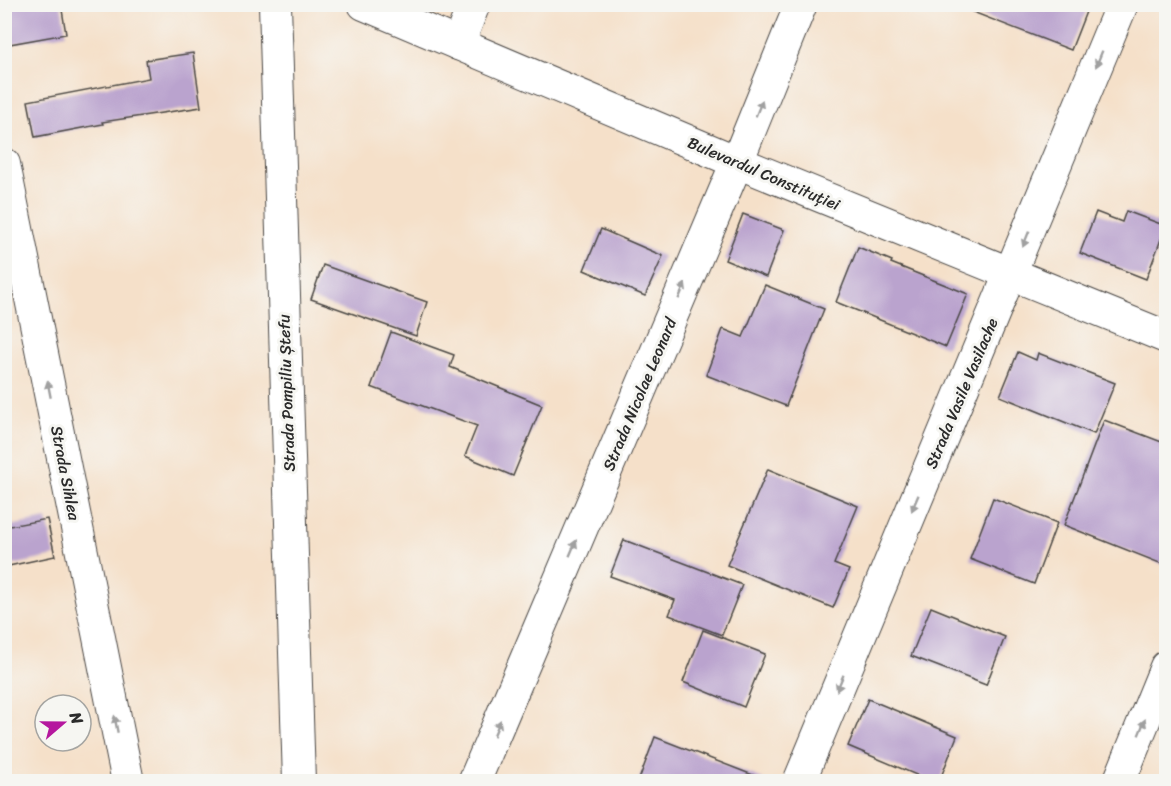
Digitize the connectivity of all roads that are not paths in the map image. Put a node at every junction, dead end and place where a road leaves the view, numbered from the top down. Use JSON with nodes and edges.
{"nodes":[{"id":1,"x":275,"y":4,"type":"edge"},
{"id":2,"x":364,"y":4,"type":"edge"},
{"id":3,"x":474,"y":4,"type":"edge"},
{"id":4,"x":801,"y":4,"type":"edge"},
{"id":5,"x":1122,"y":4,"type":"edge"},
{"id":6,"x":458,"y":44,"type":"junction"},
{"id":7,"x":737,"y":162,"type":"junction"},
{"id":8,"x":4,"y":164,"type":"edge"},
{"id":9,"x":1011,"y":275,"type":"junction"},
{"id":10,"x":1167,"y":337,"type":"edge"},
{"id":11,"x":1167,"y":667,"type":"edge"},
{"id":12,"x":128,"y":782,"type":"edge"},
{"id":13,"x":299,"y":782,"type":"edge"},
{"id":14,"x":474,"y":782,"type":"edge"},
{"id":15,"x":799,"y":782,"type":"edge"},
{"id":16,"x":1119,"y":782,"type":"edge"}],
"edges":[{"from":1,"to":13,"type":"street","name":"Strada Pompiliu Ștefu"},
{"from":2,"to":6,"type":"street","name":"Bulevardul Constituției"},
{"from":3,"to":6,"type":"street"},
{"from":7,"to":4,"type":"street","name":"Strada Nicolae Leonard","one_way":true},
{"from":5,"to":9,"type":"street","name":"Strada Vasile Vasilache","one_way":true},
{"from":6,"to":7,"type":"street","name":"Bulevardul Constituției"},
{"from":7,"to":9,"type":"street","name":"Bulevardul Constituției"},
{"from":14,"to":7,"type":"street","name":"Strada Nicolae Leonard","one_way":true},
{"from":12,"to":8,"type":"street","name":"Strada Sihlea","one_way":true},
{"from":9,"to":10,"type":"street","name":"Bulevardul Constituției"},
{"from":9,"to":15,"type":"street","name":"Strada Vasile Vasilache","one_way":true},
{"from":16,"to":11,"type":"street","one_way":true}]}
